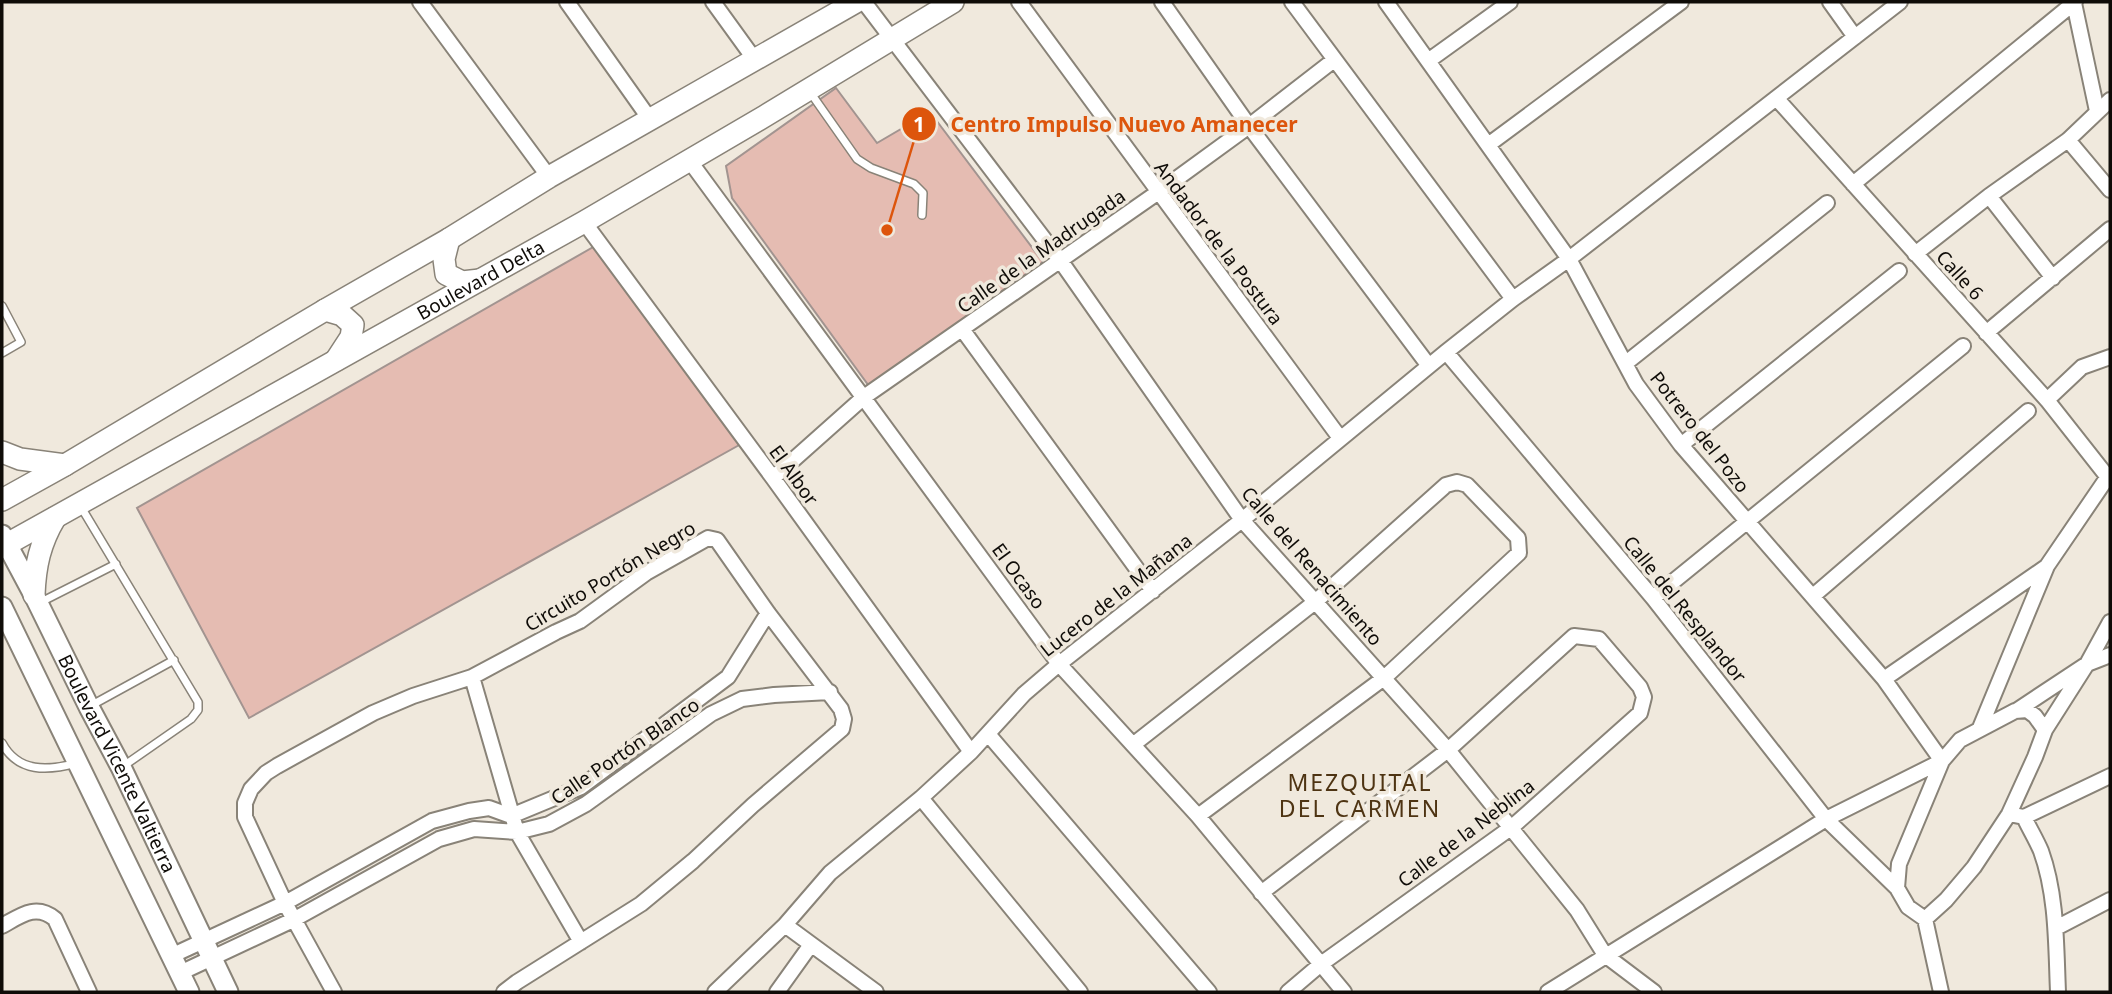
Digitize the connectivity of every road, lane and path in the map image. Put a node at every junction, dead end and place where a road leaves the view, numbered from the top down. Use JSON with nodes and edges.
{"nodes":[{"id":1,"x":420,"y":2,"type":"edge"},
{"id":2,"x":567,"y":2,"type":"edge"},
{"id":3,"x":713,"y":2,"type":"edge"},
{"id":4,"x":856,"y":2,"type":"edge"},
{"id":5,"x":864,"y":2,"type":"edge"},
{"id":6,"x":953,"y":2,"type":"edge"},
{"id":7,"x":1019,"y":2,"type":"edge"},
{"id":8,"x":1162,"y":2,"type":"edge"},
{"id":9,"x":1292,"y":2,"type":"edge"},
{"id":10,"x":1386,"y":2,"type":"edge"},
{"id":11,"x":1510,"y":2,"type":"edge"},
{"id":12,"x":1681,"y":2,"type":"edge"},
{"id":13,"x":1830,"y":2,"type":"edge"},
{"id":14,"x":1900,"y":2,"type":"edge"},
{"id":15,"x":2075,"y":2,"type":"edge"},
{"id":16,"x":1856,"y":37,"type":"junction"},
{"id":17,"x":893,"y":39,"type":"junction"},
{"id":18,"x":755,"y":60,"type":"junction"},
{"id":19,"x":1334,"y":60,"type":"junction"},
{"id":20,"x":1428,"y":61,"type":"junction"},
{"id":21,"x":808,"y":89,"type":"junction"},
{"id":22,"x":1777,"y":99,"type":"junction"},
{"id":23,"x":2110,"y":100,"type":"edge"},
{"id":24,"x":2097,"y":111,"type":"junction"},
{"id":25,"x":649,"y":118,"type":"junction"},
{"id":26,"x":1249,"y":126,"type":"junction"},
{"id":27,"x":2068,"y":140,"type":"junction"},
{"id":28,"x":1488,"y":145,"type":"junction"},
{"id":29,"x":689,"y":160,"type":"junction"},
{"id":30,"x":549,"y":177,"type":"junction"},
{"id":31,"x":1853,"y":184,"type":"junction"},
{"id":32,"x":2110,"y":190,"type":"edge"},
{"id":33,"x":1157,"y":193,"type":"junction"},
{"id":34,"x":1989,"y":196,"type":"junction"},
{"id":35,"x":1827,"y":203,"type":"dead end"},
{"id":36,"x":922,"y":215,"type":"dead end"},
{"id":37,"x":584,"y":222,"type":"junction"},
{"id":38,"x":2110,"y":229,"type":"edge"},
{"id":39,"x":449,"y":239,"type":"junction"},
{"id":40,"x":1915,"y":254,"type":"junction"},
{"id":41,"x":1060,"y":260,"type":"junction"},
{"id":42,"x":1569,"y":260,"type":"junction"},
{"id":43,"x":1899,"y":271,"type":"dead end"},
{"id":44,"x":2053,"y":278,"type":"junction"},
{"id":45,"x":481,"y":280,"type":"junction"},
{"id":46,"x":1513,"y":299,"type":"junction"},
{"id":47,"x":2,"y":306,"type":"edge"},
{"id":48,"x":325,"y":310,"type":"junction"},
{"id":49,"x":962,"y":329,"type":"junction"},
{"id":50,"x":1986,"y":333,"type":"junction"},
{"id":51,"x":1964,"y":346,"type":"dead end"},
{"id":52,"x":1446,"y":352,"type":"junction"},
{"id":53,"x":2,"y":353,"type":"edge"},
{"id":54,"x":2110,"y":357,"type":"edge"},
{"id":55,"x":335,"y":362,"type":"junction"},
{"id":56,"x":1626,"y":363,"type":"junction"},
{"id":57,"x":1429,"y":366,"type":"junction"},
{"id":58,"x":864,"y":397,"type":"junction"},
{"id":59,"x":2047,"y":400,"type":"junction"},
{"id":60,"x":2028,"y":411,"type":"dead end"},
{"id":61,"x":1340,"y":438,"type":"junction"},
{"id":62,"x":1681,"y":445,"type":"junction"},
{"id":63,"x":2,"y":452,"type":"edge"},
{"id":64,"x":65,"y":465,"type":"junction"},
{"id":65,"x":773,"y":478,"type":"junction"},
{"id":66,"x":2109,"y":479,"type":"edge"},
{"id":67,"x":2,"y":500,"type":"edge"},
{"id":68,"x":79,"y":504,"type":"junction"},
{"id":69,"x":55,"y":518,"type":"junction"},
{"id":70,"x":1242,"y":520,"type":"junction"},
{"id":71,"x":1746,"y":523,"type":"junction"},
{"id":72,"x":3,"y":542,"type":"edge"},
{"id":73,"x":116,"y":564,"type":"junction"},
{"id":74,"x":2048,"y":566,"type":"junction"},
{"id":75,"x":1153,"y":590,"type":"junction"},
{"id":76,"x":1813,"y":596,"type":"junction"},
{"id":77,"x":1653,"y":598,"type":"junction"},
{"id":78,"x":36,"y":599,"type":"junction"},
{"id":79,"x":1315,"y":602,"type":"junction"},
{"id":80,"x":2,"y":607,"type":"edge"},
{"id":81,"x":768,"y":613,"type":"junction"},
{"id":82,"x":2110,"y":622,"type":"edge"},
{"id":83,"x":2110,"y":655,"type":"edge"},
{"id":84,"x":174,"y":660,"type":"junction"},
{"id":85,"x":1059,"y":664,"type":"junction"},
{"id":86,"x":2087,"y":664,"type":"junction"},
{"id":87,"x":472,"y":677,"type":"junction"},
{"id":88,"x":728,"y":677,"type":"junction"},
{"id":89,"x":1384,"y":678,"type":"junction"},
{"id":90,"x":1884,"y":679,"type":"junction"},
{"id":91,"x":830,"y":692,"type":"junction"},
{"id":92,"x":742,"y":699,"type":"junction"},
{"id":93,"x":89,"y":707,"type":"junction"},
{"id":94,"x":2015,"y":711,"type":"junction"},
{"id":95,"x":1980,"y":728,"type":"junction"},
{"id":96,"x":2045,"y":730,"type":"junction"},
{"id":97,"x":988,"y":734,"type":"junction"},
{"id":98,"x":2,"y":743,"type":"edge"},
{"id":99,"x":1134,"y":744,"type":"junction"},
{"id":100,"x":1448,"y":750,"type":"junction"},
{"id":101,"x":971,"y":752,"type":"junction"},
{"id":102,"x":1942,"y":761,"type":"junction"},
{"id":103,"x":77,"y":764,"type":"junction"},
{"id":104,"x":121,"y":767,"type":"junction"},
{"id":105,"x":2110,"y":776,"type":"edge"},
{"id":106,"x":921,"y":798,"type":"junction"},
{"id":107,"x":511,"y":816,"type":"junction"},
{"id":108,"x":1198,"y":816,"type":"junction"},
{"id":109,"x":2016,"y":816,"type":"junction"},
{"id":110,"x":1826,"y":819,"type":"junction"},
{"id":111,"x":1512,"y":827,"type":"junction"},
{"id":112,"x":517,"y":832,"type":"junction"},
{"id":113,"x":1897,"y":888,"type":"junction"},
{"id":114,"x":1261,"y":893,"type":"junction"},
{"id":115,"x":2110,"y":900,"type":"edge"},
{"id":116,"x":285,"y":903,"type":"junction"},
{"id":117,"x":1925,"y":919,"type":"junction"},
{"id":118,"x":293,"y":920,"type":"junction"},
{"id":119,"x":785,"y":925,"type":"junction"},
{"id":120,"x":2,"y":926,"type":"edge"},
{"id":121,"x":2056,"y":928,"type":"junction"},
{"id":122,"x":581,"y":942,"type":"junction"},
{"id":123,"x":810,"y":946,"type":"junction"},
{"id":124,"x":208,"y":950,"type":"junction"},
{"id":125,"x":1605,"y":956,"type":"junction"},
{"id":126,"x":175,"y":964,"type":"junction"},
{"id":127,"x":1321,"y":964,"type":"junction"},
{"id":128,"x":89,"y":992,"type":"edge"},
{"id":129,"x":189,"y":992,"type":"edge"},
{"id":130,"x":228,"y":992,"type":"edge"},
{"id":131,"x":334,"y":992,"type":"edge"},
{"id":132,"x":504,"y":992,"type":"edge"},
{"id":133,"x":715,"y":992,"type":"edge"},
{"id":134,"x":777,"y":992,"type":"edge"},
{"id":135,"x":876,"y":992,"type":"edge"},
{"id":136,"x":1080,"y":992,"type":"edge"},
{"id":137,"x":1209,"y":992,"type":"edge"},
{"id":138,"x":1288,"y":992,"type":"edge"},
{"id":139,"x":1344,"y":992,"type":"edge"},
{"id":140,"x":1548,"y":992,"type":"edge"},
{"id":141,"x":1654,"y":992,"type":"edge"},
{"id":142,"x":1941,"y":992,"type":"edge"},
{"id":143,"x":2059,"y":992,"type":"edge"}],
"edges":[{"from":1,"to":30,"type":"street"},
{"from":2,"to":25,"type":"street"},
{"from":3,"to":18,"type":"street"},
{"from":4,"to":18,"type":"main road"},
{"from":5,"to":17,"type":"street","name":"Calle del Renacimiento"},
{"from":6,"to":17,"type":"main road","name":"Boulevard Delta"},
{"from":7,"to":33,"type":"street","name":"Andador de la Postura"},
{"from":8,"to":26,"type":"street"},
{"from":9,"to":19,"type":"street"},
{"from":10,"to":20,"type":"street","name":"Potrero del Pozo"},
{"from":11,"to":20,"type":"street"},
{"from":12,"to":28,"type":"street"},
{"from":13,"to":16,"type":"street"},
{"from":14,"to":16,"type":"street","name":"Lucero de la Mañana"},
{"from":15,"to":24,"type":"street"},
{"from":15,"to":31,"type":"street"},
{"from":16,"to":22,"type":"street","name":"Lucero de la Mañana"},
{"from":17,"to":21,"type":"main road","name":"Boulevard Delta"},
{"from":17,"to":41,"type":"street","name":"Calle del Renacimiento"},
{"from":18,"to":25,"type":"main road"},
{"from":19,"to":26,"type":"street","name":"Calle de la Madrugada"},
{"from":19,"to":46,"type":"street"},
{"from":20,"to":28,"type":"street","name":"Potrero del Pozo"},
{"from":21,"to":29,"type":"main road","name":"Boulevard Delta"},
{"from":21,"to":36,"type":"lane"},
{"from":22,"to":31,"type":"street","name":"Calle 6"},
{"from":22,"to":42,"type":"street","name":"Lucero de la Mañana"},
{"from":23,"to":24,"type":"street"},
{"from":24,"to":27,"type":"street"},
{"from":25,"to":30,"type":"main road"},
{"from":26,"to":33,"type":"street","name":"Calle de la Madrugada"},
{"from":26,"to":57,"type":"street"},
{"from":27,"to":32,"type":"street"},
{"from":27,"to":34,"type":"street"},
{"from":28,"to":42,"type":"street","name":"Potrero del Pozo"},
{"from":29,"to":37,"type":"main road","name":"Boulevard Delta"},
{"from":29,"to":58,"type":"street","name":"El Ocaso"},
{"from":30,"to":39,"type":"main road"},
{"from":31,"to":40,"type":"street","name":"Calle 6"},
{"from":33,"to":41,"type":"street","name":"Calle de la Madrugada"},
{"from":33,"to":61,"type":"street","name":"Andador de la Postura"},
{"from":34,"to":40,"type":"street"},
{"from":34,"to":44,"type":"street"},
{"from":35,"to":56,"type":"street"},
{"from":37,"to":45,"type":"main road","name":"Boulevard Delta"},
{"from":37,"to":65,"type":"street","name":"El Albor"},
{"from":38,"to":44,"type":"street"},
{"from":39,"to":45,"type":"main road"},
{"from":39,"to":48,"type":"main road"},
{"from":40,"to":50,"type":"street","name":"Calle 6"},
{"from":41,"to":49,"type":"street","name":"Calle de la Madrugada"},
{"from":41,"to":70,"type":"street","name":"Calle del Renacimiento"},
{"from":42,"to":46,"type":"street","name":"Lucero de la Mañana"},
{"from":42,"to":56,"type":"street","name":"Potrero del Pozo"},
{"from":43,"to":62,"type":"street"},
{"from":44,"to":50,"type":"street"},
{"from":45,"to":55,"type":"main road","name":"Boulevard Delta"},
{"from":46,"to":52,"type":"street","name":"Lucero de la Mañana"},
{"from":47,"to":53,"type":"lane"},
{"from":48,"to":55,"type":"main road"},
{"from":48,"to":64,"type":"main road"},
{"from":49,"to":58,"type":"street","name":"Calle de la Madrugada"},
{"from":49,"to":75,"type":"street"},
{"from":50,"to":59,"type":"street","name":"Calle 6"},
{"from":51,"to":71,"type":"street"},
{"from":52,"to":57,"type":"street","name":"Lucero de la Mañana"},
{"from":52,"to":77,"type":"street","name":"Calle del Resplandor"},
{"from":54,"to":59,"type":"street"},
{"from":55,"to":68,"type":"main road","name":"Boulevard Delta"},
{"from":56,"to":62,"type":"street","name":"Potrero del Pozo"},
{"from":57,"to":61,"type":"street","name":"Lucero de la Mañana"},
{"from":58,"to":65,"type":"street","name":"Calle de la Madrugada"},
{"from":58,"to":85,"type":"street","name":"El Ocaso"},
{"from":59,"to":66,"type":"street","name":"Calle 6"},
{"from":60,"to":76,"type":"street"},
{"from":61,"to":70,"type":"street","name":"Lucero de la Mañana"},
{"from":62,"to":71,"type":"street","name":"Potrero del Pozo"},
{"from":63,"to":64,"type":"main road"},
{"from":64,"to":67,"type":"main road"},
{"from":65,"to":101,"type":"street","name":"El Albor"},
{"from":66,"to":74,"type":"street"},
{"from":68,"to":69,"type":"main road","name":"Boulevard Delta"},
{"from":68,"to":73,"type":"lane"},
{"from":69,"to":72,"type":"main road","name":"Boulevard Delta"},
{"from":69,"to":78,"type":"main road"},
{"from":70,"to":75,"type":"street","name":"Lucero de la Mañana"},
{"from":70,"to":79,"type":"street","name":"Calle del Renacimiento"},
{"from":71,"to":76,"type":"street","name":"Potrero del Pozo"},
{"from":71,"to":77,"type":"street"},
{"from":72,"to":78,"type":"main road","name":"Boulevard Vicente Valtierra"},
{"from":73,"to":78,"type":"lane"},
{"from":73,"to":84,"type":"lane"},
{"from":74,"to":90,"type":"street"},
{"from":74,"to":95,"type":"street"},
{"from":75,"to":85,"type":"street","name":"Lucero de la Mañana"},
{"from":76,"to":90,"type":"street","name":"Potrero del Pozo"},
{"from":77,"to":110,"type":"street","name":"Calle del Resplandor"},
{"from":78,"to":93,"type":"main road","name":"Boulevard Vicente Valtierra"},
{"from":79,"to":89,"type":"street","name":"Calle del Renacimiento"},
{"from":79,"to":89,"type":"street"},
{"from":79,"to":99,"type":"street"},
{"from":80,"to":103,"type":"main road","name":"Boulevard Vicente Valtierra"},
{"from":81,"to":87,"type":"street","name":"Circuito Portón Negro"},
{"from":81,"to":88,"type":"street","name":"Calle Portón Blanco"},
{"from":81,"to":91,"type":"street","name":"Circuito Portón Negro"},
{"from":82,"to":86,"type":"street"},
{"from":83,"to":86,"type":"street"},
{"from":84,"to":93,"type":"lane"},
{"from":84,"to":104,"type":"lane"},
{"from":85,"to":97,"type":"street","name":"Lucero de la Mañana"},
{"from":85,"to":99,"type":"street","name":"El Ocaso"},
{"from":86,"to":94,"type":"street"},
{"from":86,"to":96,"type":"street"},
{"from":87,"to":107,"type":"street"},
{"from":87,"to":116,"type":"street","name":"Circuito Portón Negro"},
{"from":88,"to":92,"type":"street"},
{"from":88,"to":107,"type":"street","name":"Calle Portón Blanco"},
{"from":89,"to":100,"type":"street","name":"Calle del Renacimiento"},
{"from":89,"to":108,"type":"street"},
{"from":90,"to":102,"type":"street","name":"Potrero del Pozo"},
{"from":91,"to":92,"type":"street","name":"Calle Portón Blanco"},
{"from":91,"to":122,"type":"street","name":"Circuito Portón Negro"},
{"from":92,"to":112,"type":"street","name":"Calle Portón Blanco"},
{"from":93,"to":104,"type":"main road","name":"Boulevard Vicente Valtierra"},
{"from":94,"to":95,"type":"street"},
{"from":94,"to":96,"type":"street"},
{"from":95,"to":102,"type":"street"},
{"from":96,"to":109,"type":"street"},
{"from":97,"to":101,"type":"street","name":"Lucero de la Mañana"},
{"from":97,"to":137,"type":"street"},
{"from":98,"to":103,"type":"lane"},
{"from":99,"to":108,"type":"street","name":"El Ocaso"},
{"from":100,"to":111,"type":"street","name":"Calle del Renacimiento"},
{"from":100,"to":111,"type":"street","name":"Calle de la Neblina"},
{"from":100,"to":114,"type":"street"},
{"from":101,"to":106,"type":"street","name":"Lucero de la Mañana"},
{"from":102,"to":110,"type":"street"},
{"from":102,"to":113,"type":"street"},
{"from":103,"to":126,"type":"main road","name":"Boulevard Vicente Valtierra"},
{"from":104,"to":124,"type":"main road","name":"Boulevard Vicente Valtierra"},
{"from":105,"to":109,"type":"street"},
{"from":106,"to":119,"type":"street","name":"Lucero de la Mañana"},
{"from":106,"to":136,"type":"street"},
{"from":107,"to":112,"type":"street"},
{"from":107,"to":116,"type":"street","name":"Calle Portón Blanco"},
{"from":108,"to":114,"type":"street","name":"El Ocaso"},
{"from":109,"to":117,"type":"street"},
{"from":109,"to":121,"type":"street"},
{"from":110,"to":113,"type":"street","name":"Calle del Resplandor"},
{"from":110,"to":125,"type":"street"},
{"from":111,"to":125,"type":"street","name":"Calle del Renacimiento"},
{"from":111,"to":127,"type":"street","name":"Calle de la Neblina"},
{"from":112,"to":118,"type":"street","name":"Calle Portón Blanco"},
{"from":112,"to":122,"type":"street"},
{"from":113,"to":117,"type":"street","name":"Calle del Resplandor"},
{"from":114,"to":127,"type":"street","name":"El Ocaso"},
{"from":115,"to":121,"type":"street"},
{"from":116,"to":118,"type":"street","name":"Circuito Portón Negro"},
{"from":116,"to":124,"type":"street","name":"Calle Portón Blanco"},
{"from":117,"to":142,"type":"street"},
{"from":118,"to":124,"type":"street","name":"Calle Portón Blanco"},
{"from":118,"to":131,"type":"street","name":"Circuito Portón Negro"},
{"from":119,"to":123,"type":"street"},
{"from":119,"to":133,"type":"street","name":"Lucero de la Mañana"},
{"from":120,"to":128,"type":"street"},
{"from":121,"to":143,"type":"street"},
{"from":122,"to":132,"type":"street","name":"Circuito Portón Negro"},
{"from":123,"to":134,"type":"street"},
{"from":123,"to":135,"type":"street"},
{"from":124,"to":126,"type":"street","name":"Calle Portón Blanco"},
{"from":124,"to":130,"type":"main road","name":"Boulevard Vicente Valtierra"},
{"from":125,"to":140,"type":"street"},
{"from":125,"to":141,"type":"street","name":"Calle del Renacimiento"},
{"from":126,"to":129,"type":"main road","name":"Boulevard Vicente Valtierra"},
{"from":127,"to":138,"type":"street","name":"Calle de la Neblina"},
{"from":127,"to":139,"type":"street","name":"El Ocaso"}]}
